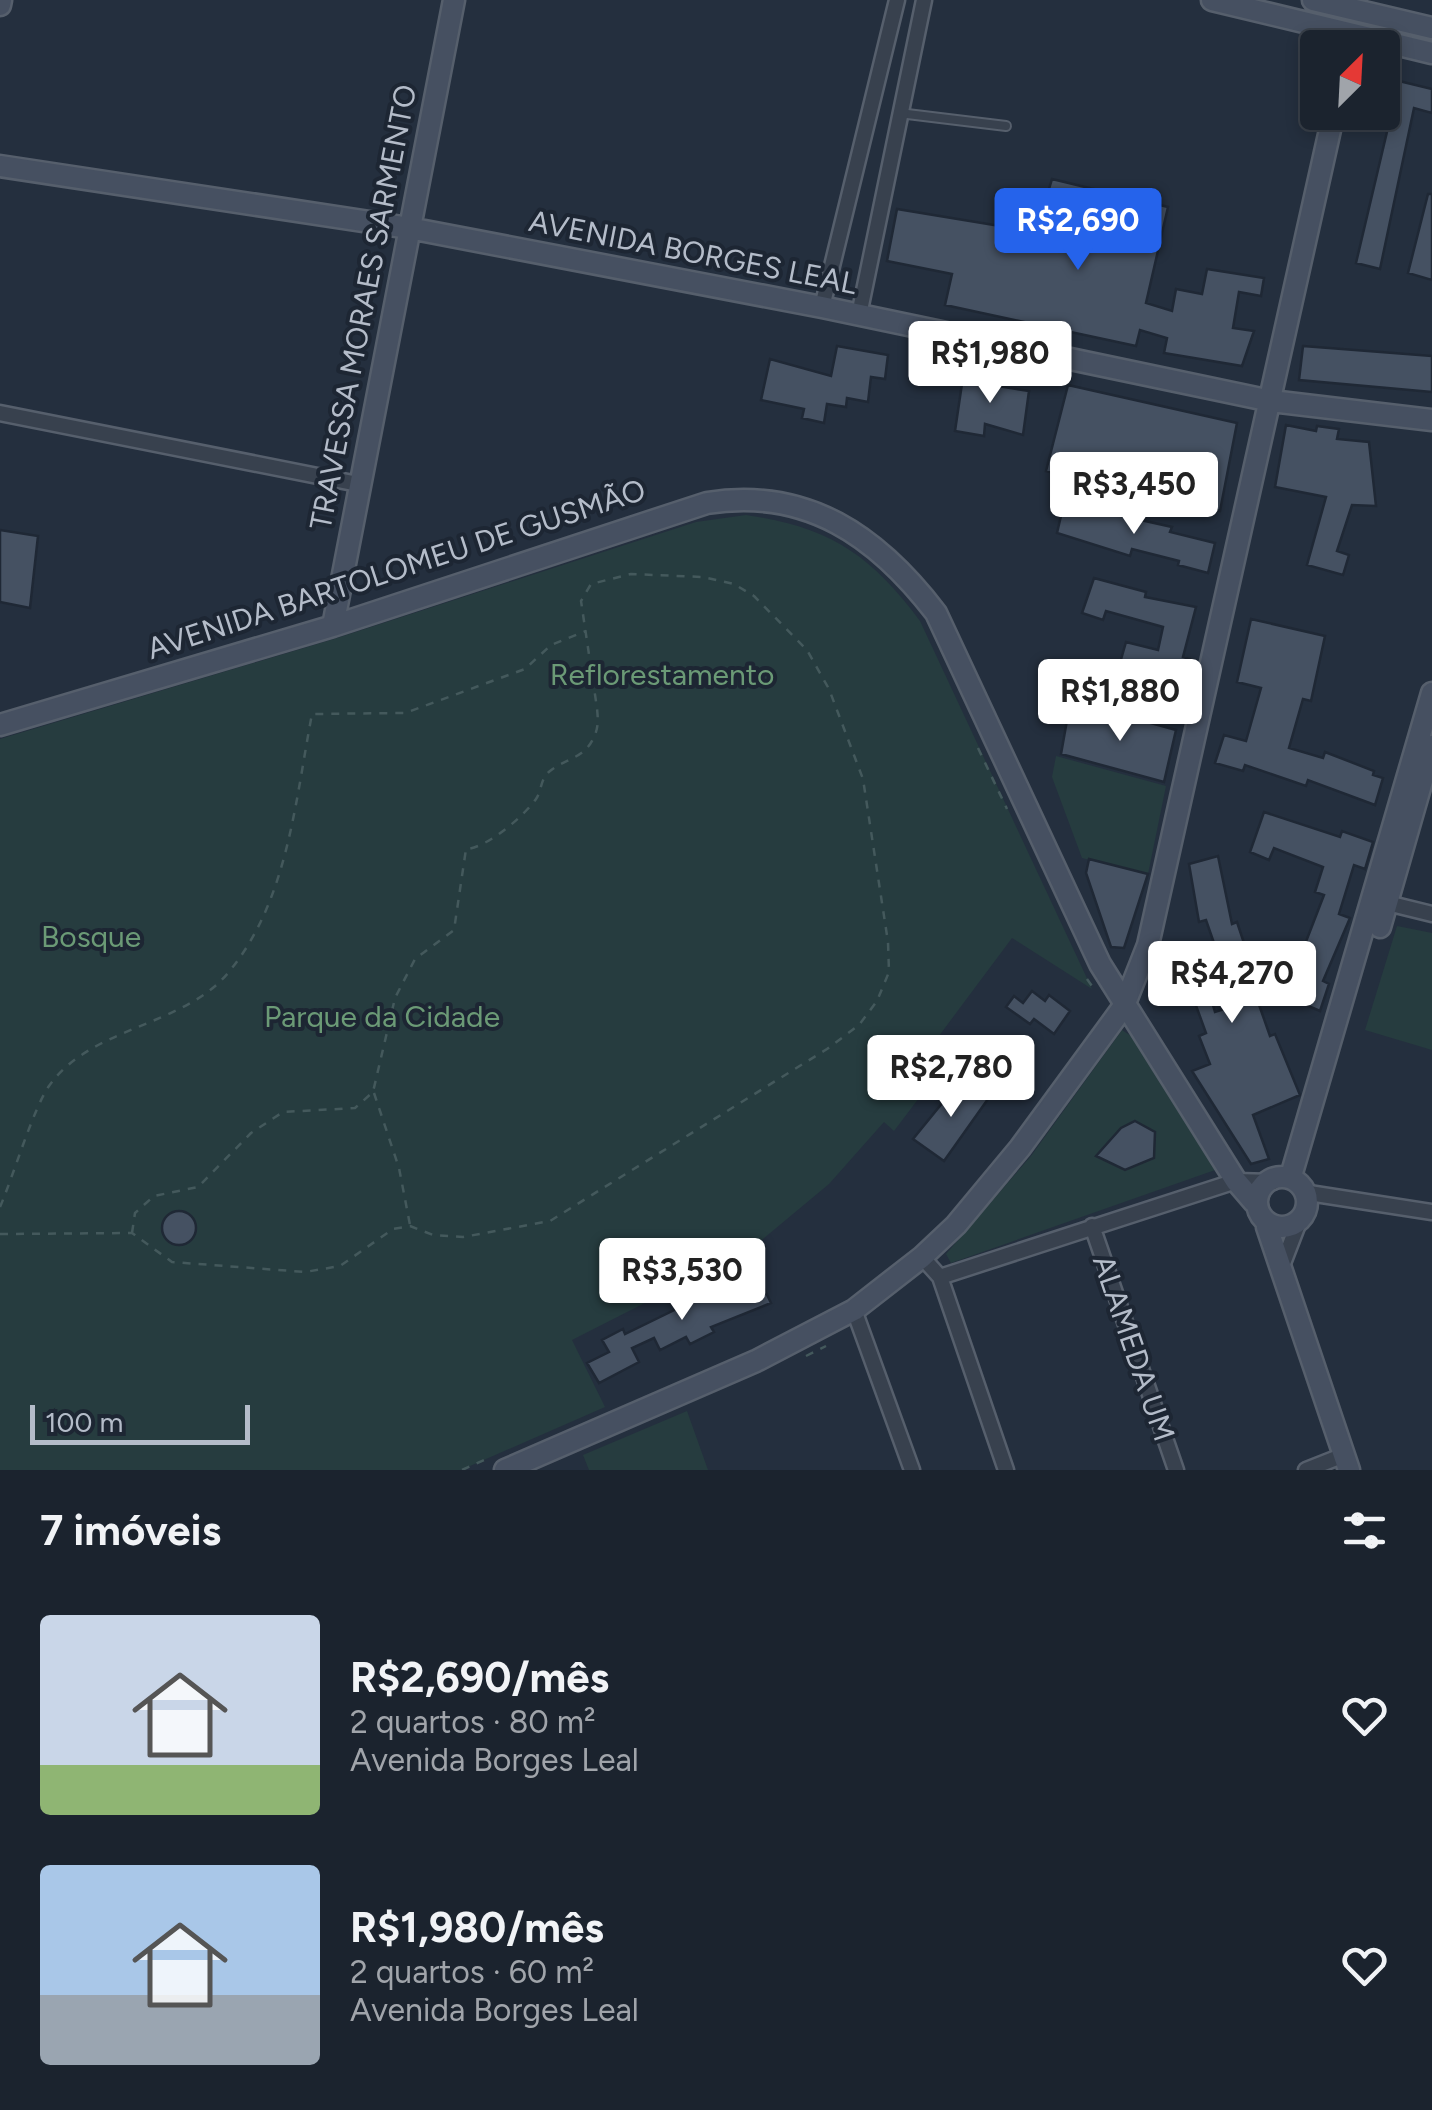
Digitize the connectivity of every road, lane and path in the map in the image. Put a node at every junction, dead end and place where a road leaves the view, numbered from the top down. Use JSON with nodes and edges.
{"nodes":[{"id":1,"x":454,"y":0,"type":"edge"},
{"id":2,"x":896,"y":0,"type":"edge"},
{"id":3,"x":924,"y":0,"type":"edge"},
{"id":4,"x":1212,"y":0,"type":"edge"},
{"id":5,"x":1314,"y":0,"type":"edge"},
{"id":6,"x":1357,"y":5,"type":"edge"},
{"id":7,"x":1432,"y":28,"type":"edge"},
{"id":8,"x":1311,"y":30,"type":"edge"},
{"id":9,"x":1352,"y":30,"type":"edge"},
{"id":10,"x":1400,"y":49,"type":"edge"},
{"id":11,"x":1432,"y":53,"type":"edge"},
{"id":12,"x":899,"y":113,"type":"junction"},
{"id":13,"x":1006,"y":126,"type":"dead end"},
{"id":14,"x":1330,"y":130,"type":"edge"},
{"id":15,"x":0,"y":166,"type":"edge"},
{"id":16,"x":409,"y":228,"type":"junction"},
{"id":17,"x":822,"y":307,"type":"junction"},
{"id":18,"x":859,"y":315,"type":"junction"},
{"id":19,"x":1271,"y":402,"type":"junction"},
{"id":20,"x":0,"y":414,"type":"edge"},
{"id":21,"x":1432,"y":420,"type":"edge"},
{"id":22,"x":358,"y":484,"type":"junction"},
{"id":23,"x":332,"y":626,"type":"junction"},
{"id":24,"x":586,"y":630,"type":"junction"},
{"id":25,"x":1432,"y":693,"type":"edge"},
{"id":26,"x":0,"y":725,"type":"edge"},
{"id":27,"x":978,"y":748,"type":"dead end"},
{"id":28,"x":1426,"y":748,"type":"edge"},
{"id":29,"x":1013,"y":822,"type":"dead end"},
{"id":30,"x":1380,"y":902,"type":"junction"},
{"id":31,"x":1432,"y":914,"type":"edge"},
{"id":32,"x":1084,"y":973,"type":"dead end"},
{"id":33,"x":1116,"y":1003,"type":"junction"},
{"id":34,"x":373,"y":1092,"type":"junction"},
{"id":35,"x":1236,"y":1181,"type":"junction"},
{"id":36,"x":1294,"y":1184,"type":"junction"},
{"id":37,"x":1254,"y":1202,"type":"junction"},
{"id":38,"x":0,"y":1207,"type":"edge"},
{"id":39,"x":1432,"y":1212,"type":"edge"},
{"id":40,"x":1302,"y":1214,"type":"junction"},
{"id":41,"x":410,"y":1226,"type":"junction"},
{"id":42,"x":1092,"y":1226,"type":"junction"},
{"id":43,"x":1268,"y":1227,"type":"junction"},
{"id":44,"x":132,"y":1233,"type":"junction"},
{"id":45,"x":0,"y":1234,"type":"edge"},
{"id":46,"x":922,"y":1257,"type":"junction"},
{"id":47,"x":1280,"y":1271,"type":"junction"},
{"id":48,"x":940,"y":1278,"type":"junction"},
{"id":49,"x":854,"y":1310,"type":"junction"},
{"id":50,"x":1346,"y":1462,"type":"edge"},
{"id":51,"x":500,"y":1463,"type":"edge"},
{"id":52,"x":462,"y":1470,"type":"edge"},
{"id":53,"x":912,"y":1470,"type":"edge"},
{"id":54,"x":1006,"y":1470,"type":"edge"},
{"id":55,"x":1176,"y":1470,"type":"edge"},
{"id":56,"x":1306,"y":1470,"type":"edge"}],
"edges":[{"from":1,"to":16,"type":"main road","name":"TRAVESSA MORAES SARMENTO"},
{"from":2,"to":17,"type":"street"},
{"from":3,"to":12,"type":"street"},
{"from":4,"to":8,"type":"main road"},
{"from":5,"to":6,"type":"main road"},
{"from":6,"to":7,"type":"main road"},
{"from":6,"to":9,"type":"main road"},
{"from":10,"to":11,"type":"main road"},
{"from":12,"to":13,"type":"lane"},
{"from":12,"to":18,"type":"street"},
{"from":14,"to":19,"type":"main road"},
{"from":15,"to":16,"type":"main road","name":"AVENIDA BORGES LEAL"},
{"from":16,"to":17,"type":"main road","name":"AVENIDA BORGES LEAL"},
{"from":16,"to":22,"type":"main road","name":"TRAVESSA MORAES SARMENTO"},
{"from":17,"to":18,"type":"main road","name":"AVENIDA BORGES LEAL"},
{"from":18,"to":19,"type":"main road","name":"AVENIDA BORGES LEAL"},
{"from":19,"to":21,"type":"main road","name":"AVENIDA BORGES LEAL"},
{"from":19,"to":33,"type":"main road"},
{"from":20,"to":22,"type":"street"},
{"from":22,"to":23,"type":"main road","name":"TRAVESSA MORAES SARMENTO"},
{"from":23,"to":26,"type":"main road","name":"AVENIDA BARTOLOMEU DE GUSMÃO"},
{"from":23,"to":33,"type":"main road","name":"AVENIDA BARTOLOMEU DE GUSMÃO"},
{"from":24,"to":34,"type":"path"},
{"from":24,"to":38,"type":"path"},
{"from":24,"to":41,"type":"path"},
{"from":25,"to":28,"type":"main road"},
{"from":27,"to":29,"type":"path"},
{"from":28,"to":30,"type":"main road"},
{"from":30,"to":31,"type":"street"},
{"from":30,"to":36,"type":"main road"},
{"from":32,"to":33,"type":"path"},
{"from":33,"to":35,"type":"main road","name":"AVENIDA BARTOLOMEU DE GUSMÃO"},
{"from":33,"to":46,"type":"main road"},
{"from":34,"to":41,"type":"path"},
{"from":34,"to":44,"type":"path"},
{"from":35,"to":36,"type":"street"},
{"from":35,"to":37,"type":"main road","name":"AVENIDA BARTOLOMEU DE GUSMÃO"},
{"from":35,"to":42,"type":"street"},
{"from":36,"to":37,"type":"main road"},
{"from":36,"to":39,"type":"street"},
{"from":36,"to":40,"type":"main road"},
{"from":37,"to":43,"type":"main road"},
{"from":40,"to":43,"type":"main road"},
{"from":40,"to":47,"type":"street"},
{"from":41,"to":44,"type":"path"},
{"from":42,"to":48,"type":"street"},
{"from":42,"to":55,"type":"street","name":"ALAMEDA UM"},
{"from":43,"to":47,"type":"main road"},
{"from":44,"to":45,"type":"path"},
{"from":46,"to":48,"type":"street"},
{"from":46,"to":49,"type":"main road"},
{"from":47,"to":50,"type":"main road"},
{"from":48,"to":54,"type":"street"},
{"from":49,"to":51,"type":"main road"},
{"from":49,"to":53,"type":"street"},
{"from":50,"to":56,"type":"street"},
{"from":51,"to":52,"type":"path"}]}
